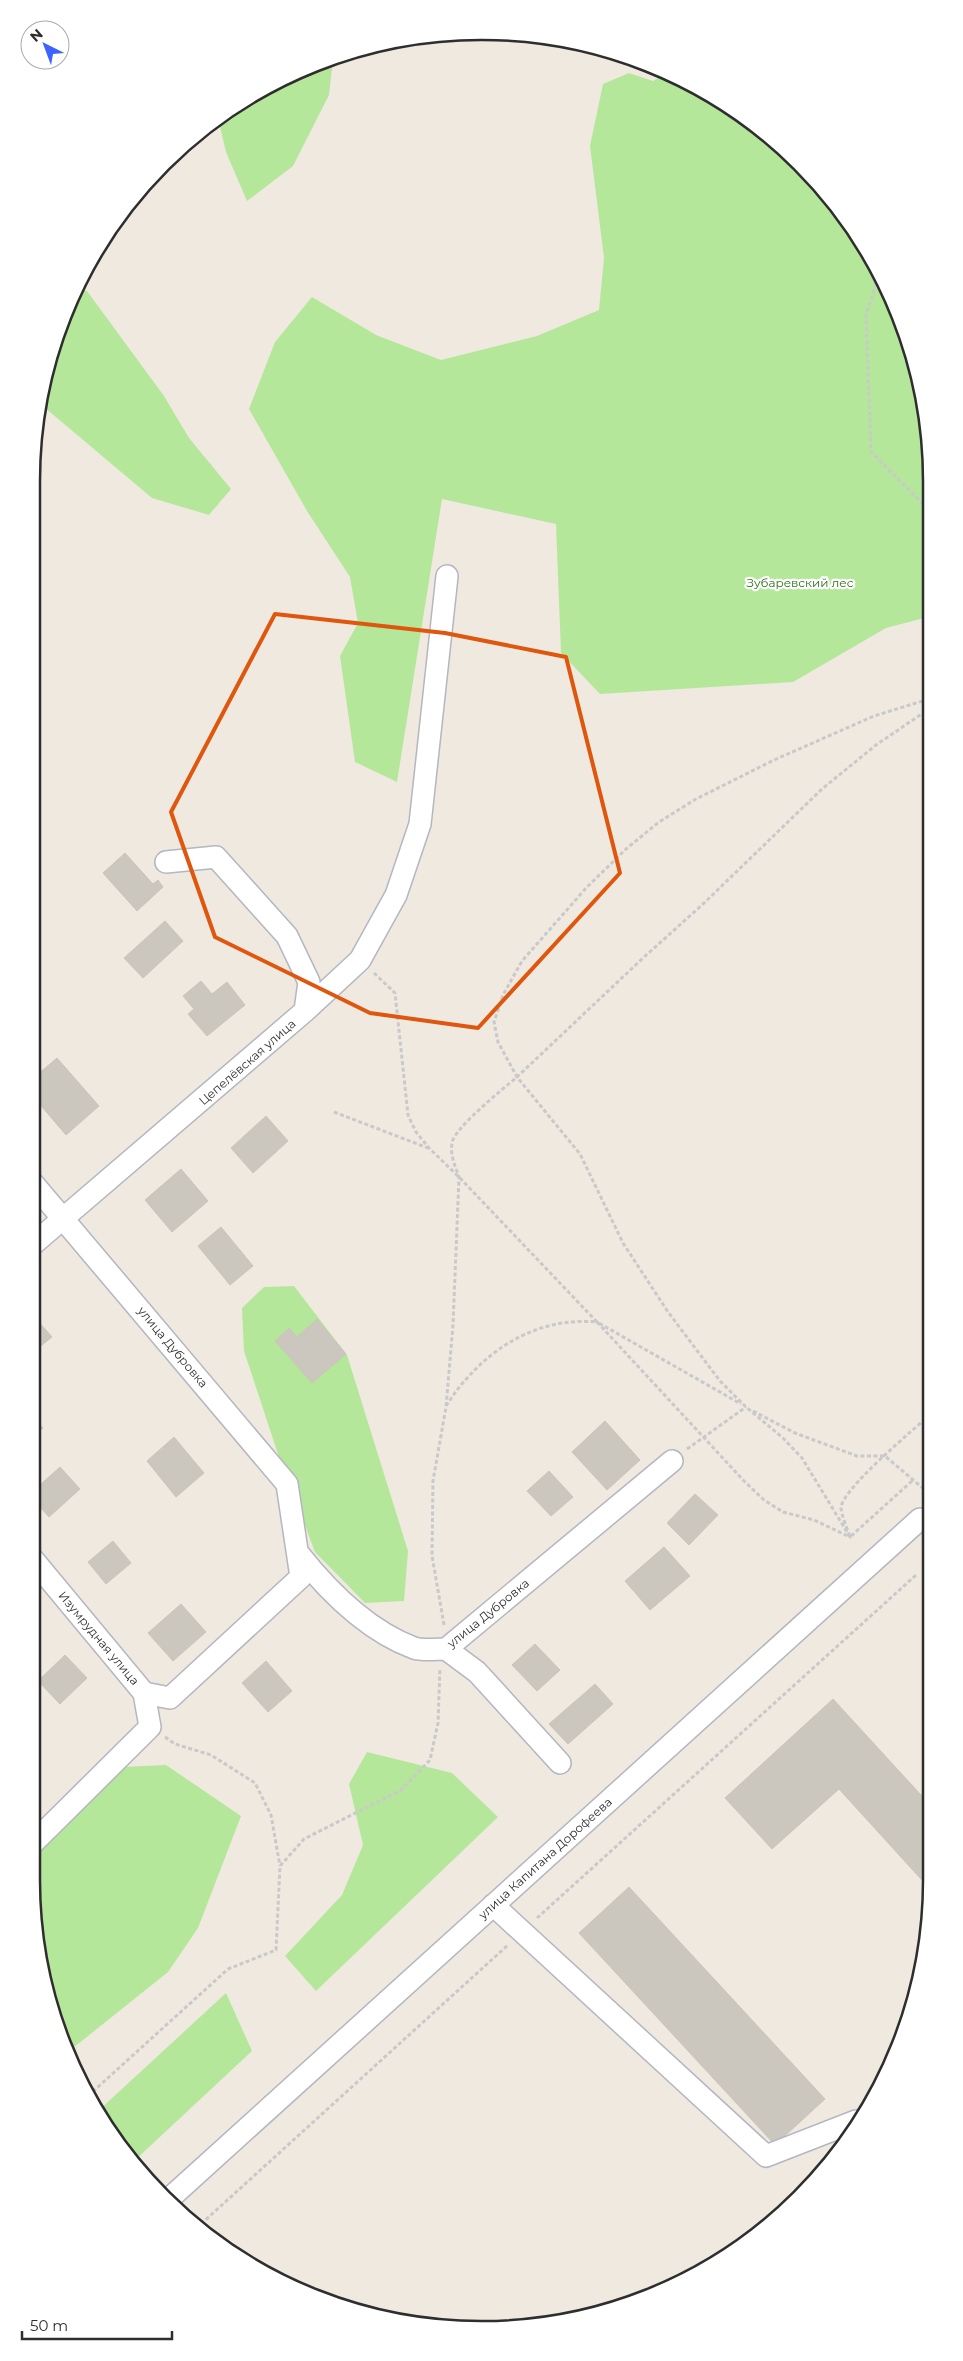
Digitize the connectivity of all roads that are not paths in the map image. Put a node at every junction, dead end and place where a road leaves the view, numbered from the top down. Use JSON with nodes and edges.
{"nodes":[{"id":1,"x":447,"y":576,"type":"dead end"},
{"id":2,"x":166,"y":862,"type":"dead end"},
{"id":3,"x":306,"y":1011,"type":"junction"},
{"id":4,"x":40,"y":1191,"type":"edge"},
{"id":5,"x":65,"y":1220,"type":"junction"},
{"id":6,"x":40,"y":1239,"type":"edge"},
{"id":7,"x":672,"y":1461,"type":"road end"},
{"id":8,"x":920,"y":1519,"type":"dead end"},
{"id":9,"x":298,"y":1553,"type":"junction"},
{"id":10,"x":40,"y":1568,"type":"edge"},
{"id":11,"x":446,"y":1649,"type":"junction"},
{"id":12,"x":144,"y":1693,"type":"junction"},
{"id":13,"x":560,"y":1762,"type":"dead end"},
{"id":14,"x":40,"y":1836,"type":"edge"},
{"id":15,"x":494,"y":1905,"type":"junction"},
{"id":16,"x":849,"y":2125,"type":"edge"},
{"id":17,"x":173,"y":2195,"type":"edge"}],
"edges":[{"from":1,"to":3,"type":"street"},
{"from":2,"to":3,"type":"street","name":"Цепелёвская улица"},
{"from":3,"to":5,"type":"street","name":"Цепелёвская улица"},
{"from":4,"to":5,"type":"street","name":"улица Дубровка"},
{"from":5,"to":6,"type":"street","name":"Цепелёвская улица"},
{"from":5,"to":9,"type":"street","name":"улица Дубровка"},
{"from":7,"to":11,"type":"street","name":"улица Дубровка"},
{"from":8,"to":15,"type":"street","name":"улица Капитана Дорофеева"},
{"from":9,"to":11,"type":"street","name":"улица Дубровка"},
{"from":9,"to":12,"type":"street","name":"улица Дубровка"},
{"from":10,"to":12,"type":"street","name":"Изумрудная улица"},
{"from":11,"to":13,"type":"street"},
{"from":12,"to":14,"type":"street","name":"Изумрудная улица"},
{"from":15,"to":16,"type":"street"},
{"from":15,"to":17,"type":"street","name":"улица Капитана Дорофеева"}]}
